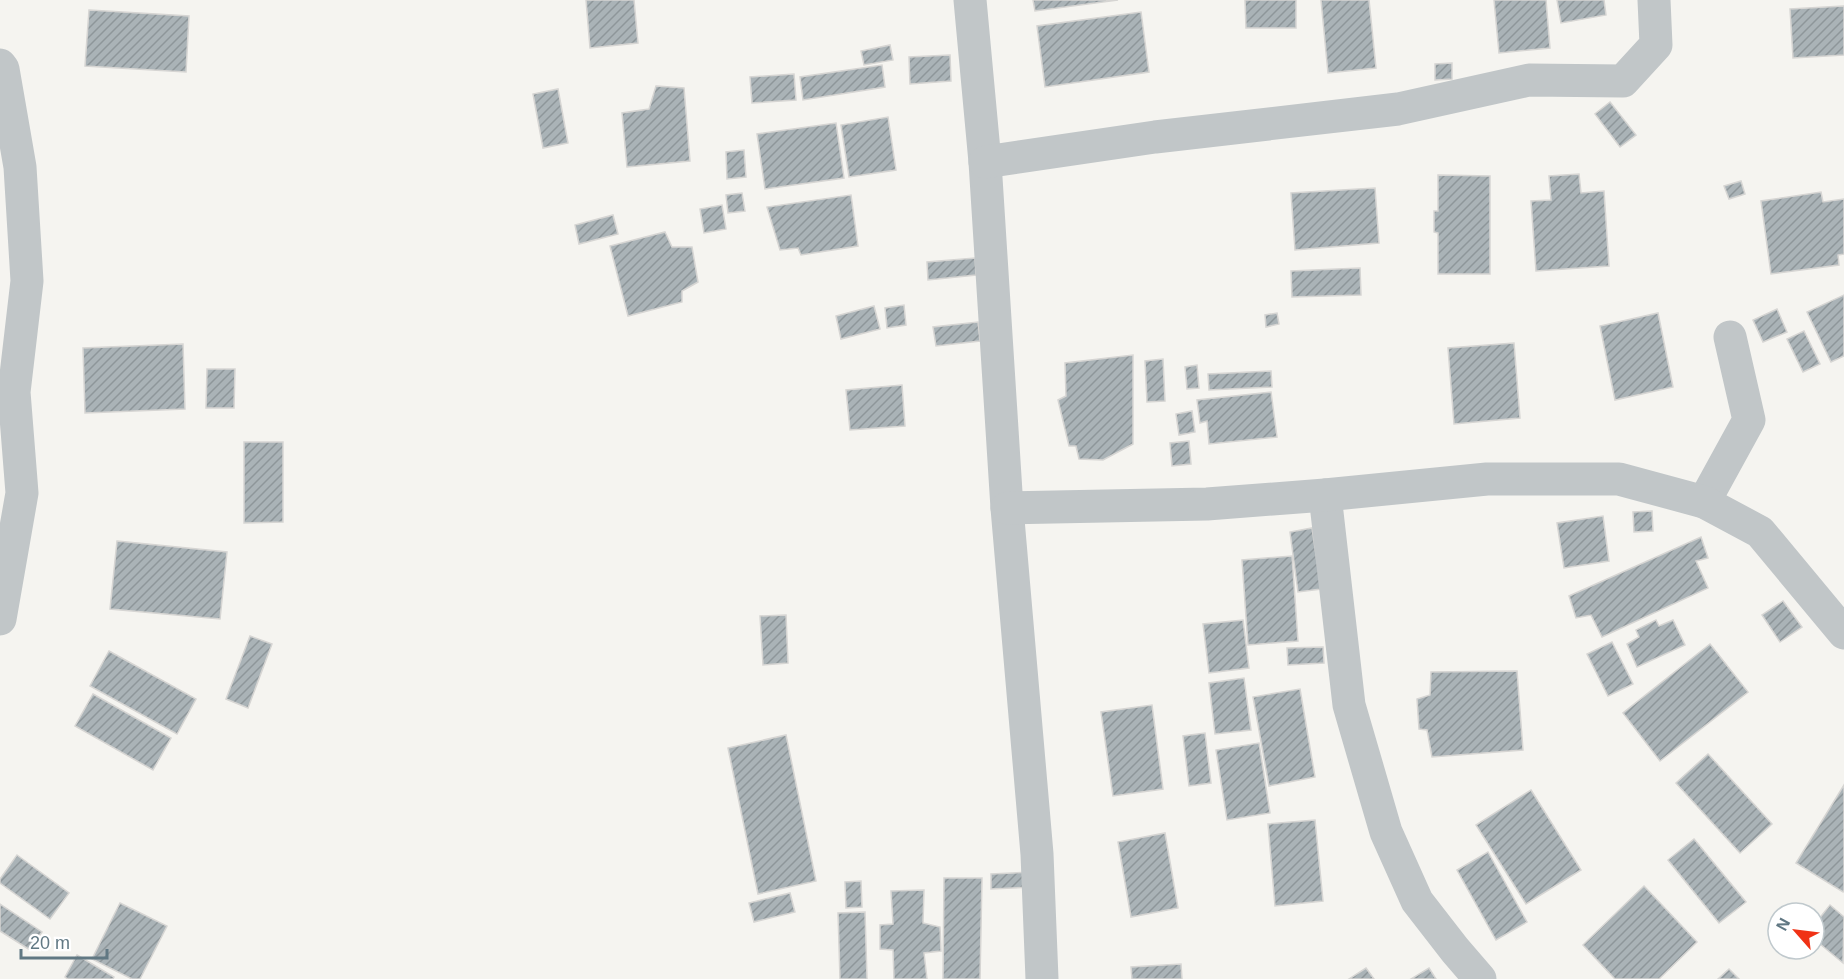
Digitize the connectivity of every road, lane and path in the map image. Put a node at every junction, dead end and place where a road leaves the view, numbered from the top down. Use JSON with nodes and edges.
{"nodes":[{"id":1,"x":970,"y":0,"type":"edge"},
{"id":2,"x":1654,"y":0,"type":"edge"},
{"id":3,"x":0,"y":65,"type":"edge"},
{"id":4,"x":985,"y":162,"type":"junction"},
{"id":5,"x":1730,"y":338,"type":"dead end"},
{"id":6,"x":7,"y":392,"type":"edge"},
{"id":7,"x":1325,"y":495,"type":"junction"},
{"id":8,"x":1704,"y":502,"type":"junction"},
{"id":9,"x":1007,"y":508,"type":"junction"},
{"id":10,"x":0,"y":619,"type":"edge"},
{"id":11,"x":1844,"y":633,"type":"edge"},
{"id":12,"x":1042,"y":979,"type":"edge"},
{"id":13,"x":1480,"y":979,"type":"edge"}],
"edges":[{"from":1,"to":4,"type":"street"},
{"from":2,"to":4,"type":"street"},
{"from":3,"to":6,"type":"street"},
{"from":4,"to":9,"type":"street"},
{"from":5,"to":8,"type":"street"},
{"from":6,"to":10,"type":"street"},
{"from":7,"to":8,"type":"street"},
{"from":7,"to":9,"type":"street"},
{"from":7,"to":13,"type":"street"},
{"from":8,"to":11,"type":"street"},
{"from":9,"to":12,"type":"street"}]}
